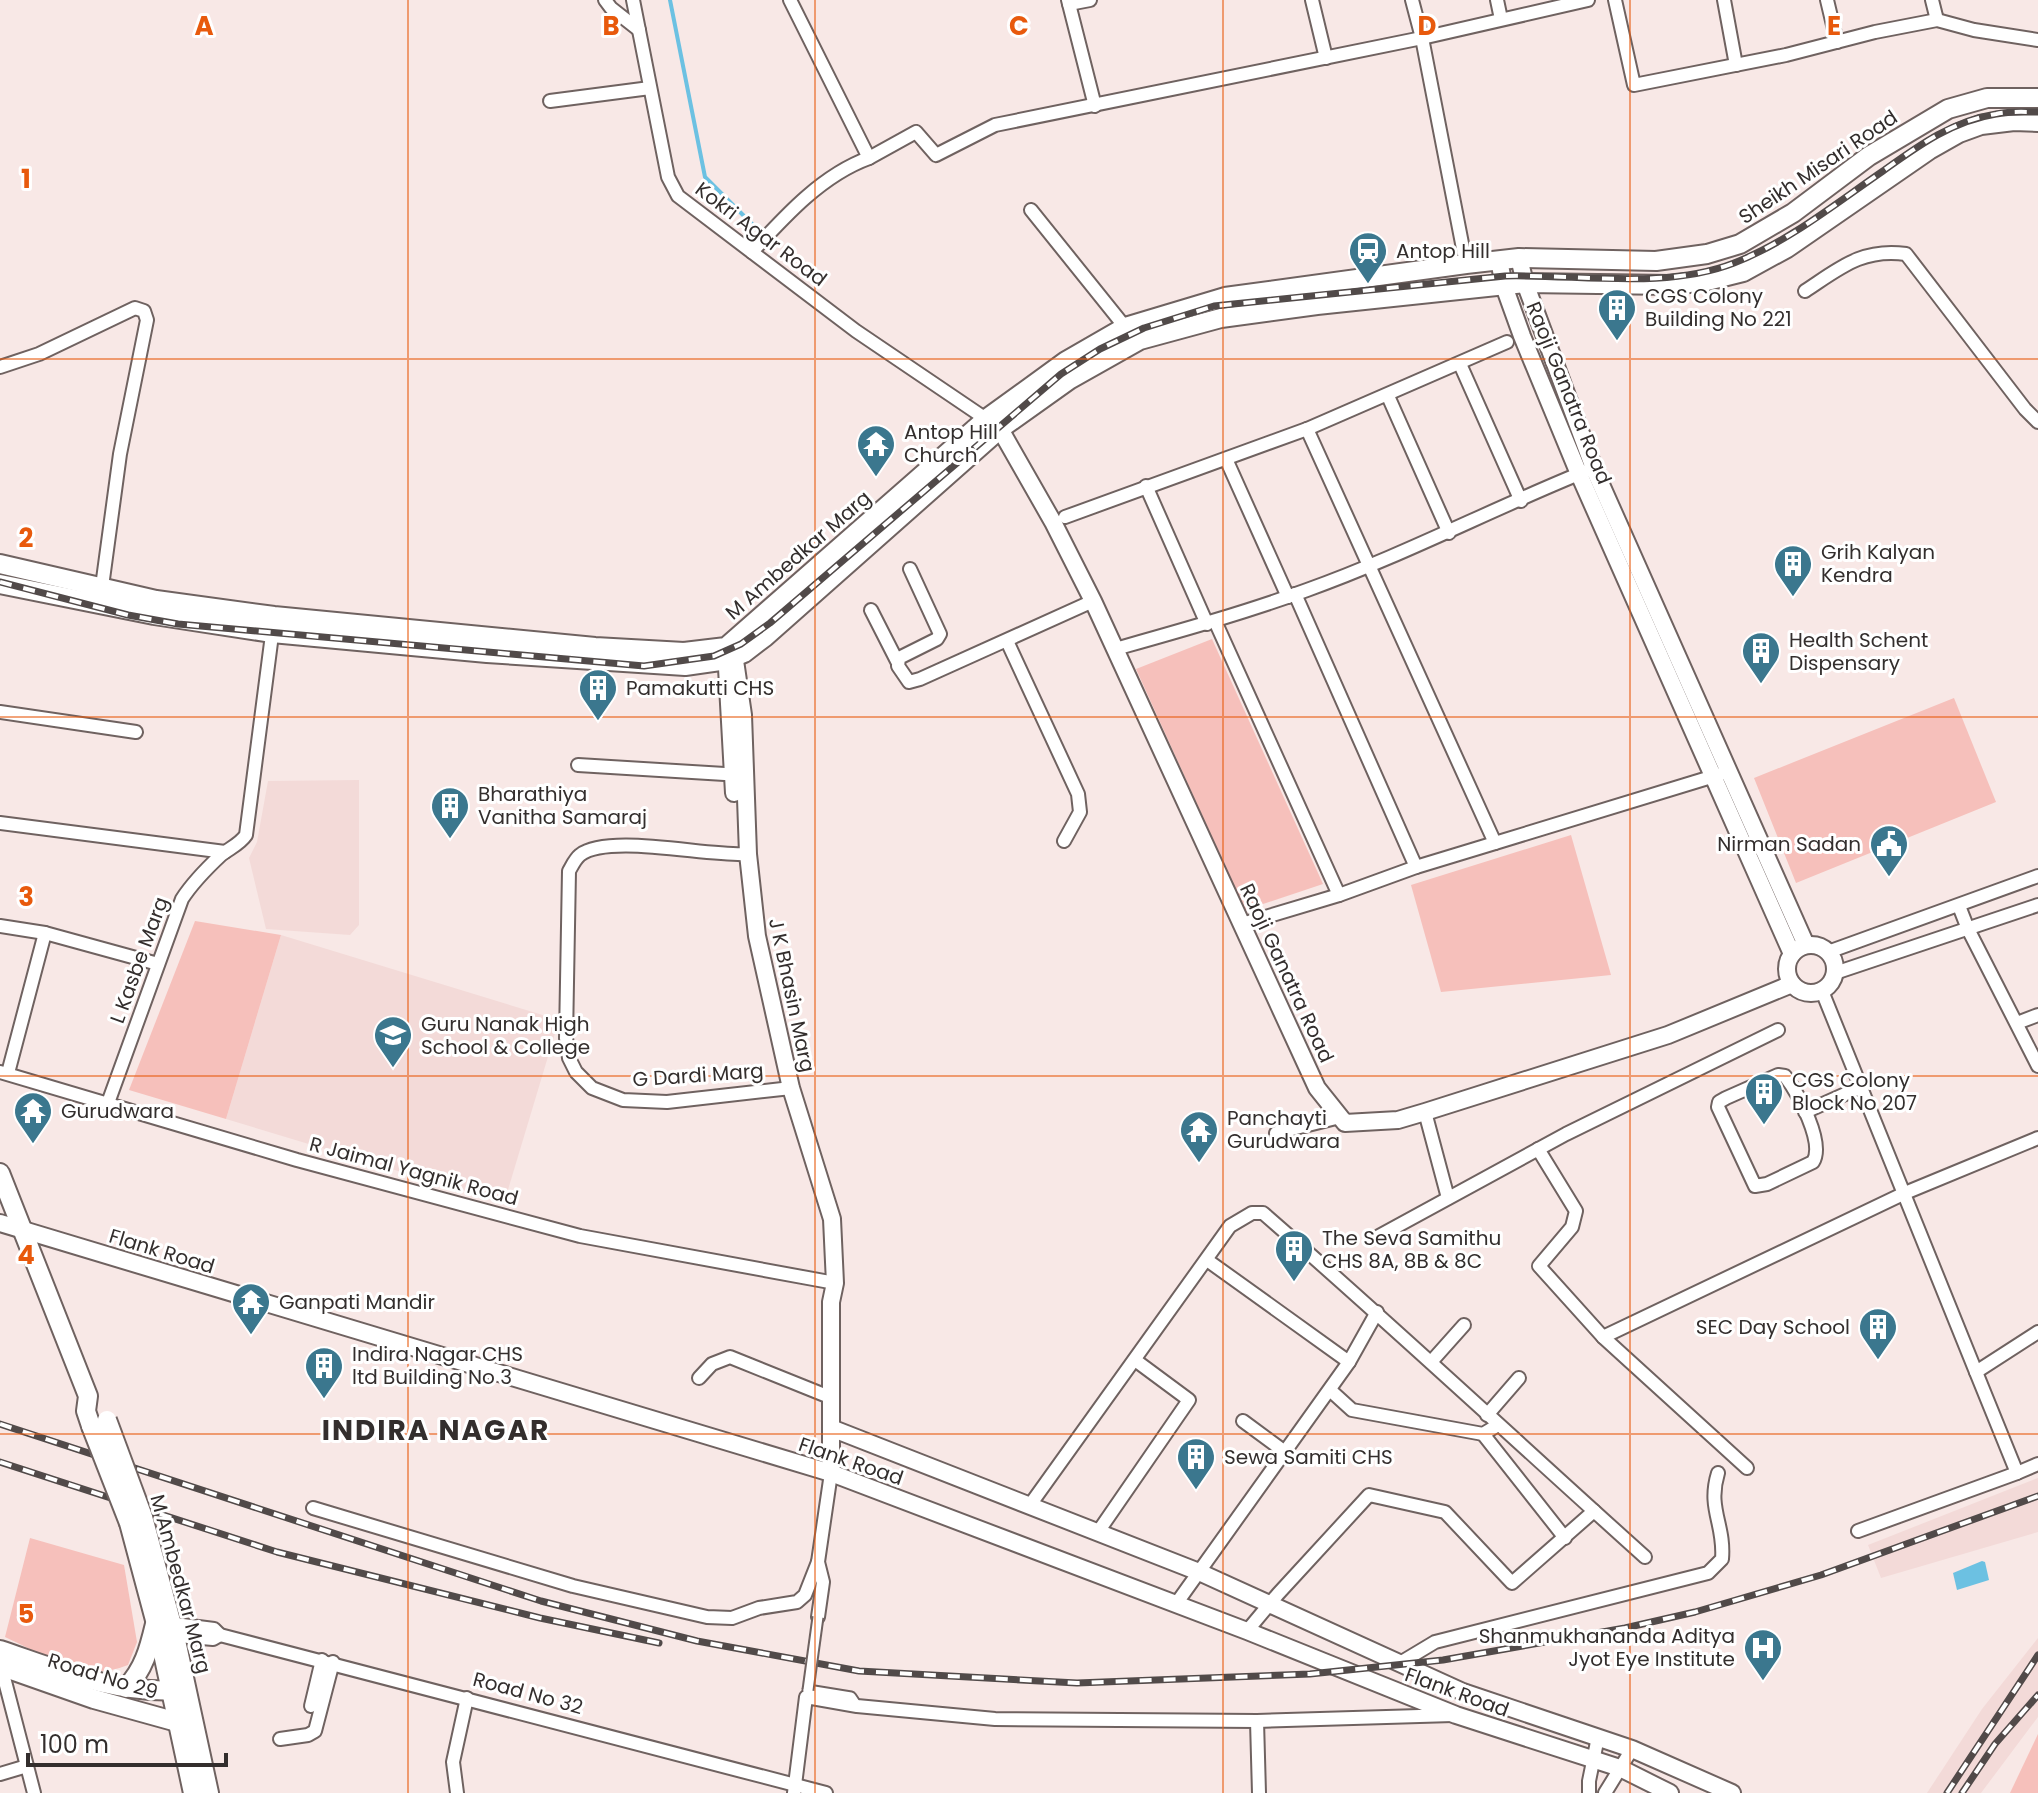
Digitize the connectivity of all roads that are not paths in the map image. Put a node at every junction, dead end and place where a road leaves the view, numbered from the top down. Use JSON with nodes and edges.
{"nodes":[{"id":1,"x":605,"y":0,"type":"edge"},
{"id":2,"x":633,"y":0,"type":"edge"},
{"id":3,"x":790,"y":0,"type":"edge"},
{"id":4,"x":1090,"y":0,"type":"edge"},
{"id":5,"x":1312,"y":0,"type":"edge"},
{"id":6,"x":1412,"y":0,"type":"edge"},
{"id":7,"x":1497,"y":0,"type":"edge"},
{"id":8,"x":1588,"y":0,"type":"edge"},
{"id":9,"x":1615,"y":0,"type":"edge"},
{"id":10,"x":1724,"y":0,"type":"edge"},
{"id":11,"x":1827,"y":0,"type":"edge"},
{"id":12,"x":1932,"y":0,"type":"edge"},
{"id":13,"x":1069,"y":2,"type":"edge"},
{"id":14,"x":1501,"y":19,"type":"junction"},
{"id":15,"x":1937,"y":20,"type":"junction"},
{"id":16,"x":639,"y":30,"type":"junction"},
{"id":17,"x":1422,"y":38,"type":"junction"},
{"id":18,"x":2038,"y":40,"type":"edge"},
{"id":19,"x":1837,"y":42,"type":"junction"},
{"id":20,"x":1326,"y":58,"type":"junction"},
{"id":21,"x":1736,"y":65,"type":"junction"},
{"id":22,"x":650,"y":88,"type":"junction"},
{"id":23,"x":2038,"y":98,"type":"edge"},
{"id":24,"x":550,"y":101,"type":"dead end"},
{"id":25,"x":1095,"y":106,"type":"junction"},
{"id":26,"x":2038,"y":122,"type":"edge"},
{"id":27,"x":869,"y":158,"type":"junction"},
{"id":28,"x":1031,"y":210,"type":"dead end"},
{"id":29,"x":752,"y":252,"type":"junction"},
{"id":30,"x":1519,"y":258,"type":"junction"},
{"id":31,"x":1499,"y":260,"type":"junction"},
{"id":32,"x":1466,"y":264,"type":"junction"},
{"id":33,"x":1525,"y":283,"type":"junction"},
{"id":34,"x":1504,"y":286,"type":"junction"},
{"id":35,"x":1288,"y":288,"type":"junction"},
{"id":36,"x":1805,"y":291,"type":"dead end"},
{"id":37,"x":1290,"y":308,"type":"junction"},
{"id":38,"x":1125,"y":327,"type":"junction"},
{"id":39,"x":1507,"y":342,"type":"dead end"},
{"id":40,"x":1460,"y":364,"type":"junction"},
{"id":41,"x":0,"y":367,"type":"edge"},
{"id":42,"x":1388,"y":396,"type":"junction"},
{"id":43,"x":2038,"y":422,"type":"edge"},
{"id":44,"x":993,"y":424,"type":"junction"},
{"id":45,"x":1307,"y":429,"type":"junction"},
{"id":46,"x":1226,"y":459,"type":"junction"},
{"id":47,"x":1586,"y":471,"type":"junction"},
{"id":48,"x":1146,"y":486,"type":"junction"},
{"id":49,"x":1521,"y":501,"type":"junction"},
{"id":50,"x":1065,"y":517,"type":"dead end"},
{"id":51,"x":1449,"y":533,"type":"junction"},
{"id":52,"x":0,"y":564,"type":"edge"},
{"id":53,"x":1368,"y":565,"type":"junction"},
{"id":54,"x":910,"y":569,"type":"dead end"},
{"id":55,"x":0,"y":584,"type":"edge"},
{"id":56,"x":1292,"y":595,"type":"junction"},
{"id":57,"x":101,"y":596,"type":"junction"},
{"id":58,"x":1093,"y":601,"type":"junction"},
{"id":59,"x":871,"y":610,"type":"dead end"},
{"id":60,"x":1211,"y":622,"type":"junction"},
{"id":61,"x":273,"y":625,"type":"junction"},
{"id":62,"x":1007,"y":641,"type":"junction"},
{"id":63,"x":1115,"y":649,"type":"junction"},
{"id":64,"x":730,"y":651,"type":"junction"},
{"id":65,"x":897,"y":661,"type":"junction"},
{"id":66,"x":0,"y":712,"type":"edge"},
{"id":67,"x":136,"y":732,"type":"dead end"},
{"id":68,"x":578,"y":765,"type":"dead end"},
{"id":69,"x":1720,"y":774,"type":"junction"},
{"id":70,"x":738,"y":776,"type":"junction"},
{"id":71,"x":0,"y":823,"type":"edge"},
{"id":72,"x":1064,"y":841,"type":"dead end"},
{"id":73,"x":1495,"y":843,"type":"junction"},
{"id":74,"x":225,"y":852,"type":"junction"},
{"id":75,"x":743,"y":855,"type":"junction"},
{"id":76,"x":1416,"y":867,"type":"junction"},
{"id":77,"x":2038,"y":876,"type":"edge"},
{"id":78,"x":1339,"y":895,"type":"junction"},
{"id":79,"x":2038,"y":905,"type":"edge"},
{"id":80,"x":1959,"y":906,"type":"junction"},
{"id":81,"x":1242,"y":924,"type":"junction"},
{"id":82,"x":0,"y":926,"type":"edge"},
{"id":83,"x":1968,"y":929,"type":"junction"},
{"id":84,"x":45,"y":933,"type":"junction"},
{"id":85,"x":1799,"y":949,"type":"junction"},
{"id":86,"x":1828,"y":952,"type":"junction"},
{"id":87,"x":158,"y":964,"type":"junction"},
{"id":88,"x":1835,"y":973,"type":"junction"},
{"id":89,"x":1792,"y":984,"type":"junction"},
{"id":90,"x":1822,"y":991,"type":"junction"},
{"id":91,"x":2038,"y":1015,"type":"edge"},
{"id":92,"x":2017,"y":1023,"type":"junction"},
{"id":93,"x":1778,"y":1030,"type":"dead end"},
{"id":94,"x":2038,"y":1066,"type":"edge"},
{"id":95,"x":4,"y":1073,"type":"edge"},
{"id":96,"x":1861,"y":1087,"type":"junction"},
{"id":97,"x":787,"y":1089,"type":"junction"},
{"id":98,"x":108,"y":1103,"type":"junction"},
{"id":99,"x":1425,"y":1112,"type":"junction"},
{"id":100,"x":1805,"y":1112,"type":"junction"},
{"id":101,"x":1340,"y":1117,"type":"junction"},
{"id":102,"x":1276,"y":1133,"type":"dead end"},
{"id":103,"x":2038,"y":1138,"type":"edge"},
{"id":104,"x":1538,"y":1149,"type":"junction"},
{"id":105,"x":0,"y":1173,"type":"edge"},
{"id":106,"x":1905,"y":1193,"type":"junction"},
{"id":107,"x":1448,"y":1198,"type":"junction"},
{"id":108,"x":0,"y":1223,"type":"edge"},
{"id":109,"x":24,"y":1231,"type":"junction"},
{"id":110,"x":1379,"y":1236,"type":"dead end"},
{"id":111,"x":1207,"y":1260,"type":"junction"},
{"id":112,"x":830,"y":1282,"type":"junction"},
{"id":113,"x":1377,"y":1312,"type":"junction"},
{"id":114,"x":1464,"y":1325,"type":"dead end"},
{"id":115,"x":2038,"y":1332,"type":"edge"},
{"id":116,"x":1603,"y":1337,"type":"junction"},
{"id":117,"x":1135,"y":1360,"type":"junction"},
{"id":118,"x":1349,"y":1362,"type":"junction"},
{"id":119,"x":1431,"y":1362,"type":"junction"},
{"id":120,"x":1976,"y":1372,"type":"junction"},
{"id":121,"x":699,"y":1378,"type":"dead end"},
{"id":122,"x":1519,"y":1378,"type":"dead end"},
{"id":123,"x":1330,"y":1390,"type":"junction"},
{"id":124,"x":832,"y":1398,"type":"junction"},
{"id":125,"x":1487,"y":1415,"type":"junction"},
{"id":126,"x":1243,"y":1421,"type":"dead end"},
{"id":127,"x":1498,"y":1425,"type":"junction"},
{"id":128,"x":831,"y":1428,"type":"junction"},
{"id":129,"x":1483,"y":1434,"type":"junction"},
{"id":130,"x":1285,"y":1452,"type":"junction"},
{"id":131,"x":2038,"y":1464,"type":"edge"},
{"id":132,"x":1747,"y":1468,"type":"dead end"},
{"id":133,"x":831,"y":1473,"type":"junction"},
{"id":134,"x":1718,"y":1473,"type":"dead end"},
{"id":135,"x":2017,"y":1473,"type":"junction"},
{"id":136,"x":1030,"y":1505,"type":"junction"},
{"id":137,"x":313,"y":1508,"type":"dead end"},
{"id":138,"x":1594,"y":1511,"type":"junction"},
{"id":139,"x":1858,"y":1531,"type":"dead end"},
{"id":140,"x":1098,"y":1532,"type":"junction"},
{"id":141,"x":1565,"y":1538,"type":"junction"},
{"id":142,"x":1645,"y":1557,"type":"dead end"},
{"id":143,"x":818,"y":1562,"type":"junction"},
{"id":144,"x":1199,"y":1572,"type":"junction"},
{"id":145,"x":1176,"y":1604,"type":"junction"},
{"id":146,"x":1269,"y":1604,"type":"junction"},
{"id":147,"x":818,"y":1617,"type":"joint"},
{"id":148,"x":166,"y":1629,"type":"junction"},
{"id":149,"x":1247,"y":1631,"type":"junction"},
{"id":150,"x":1,"y":1658,"type":"edge"},
{"id":151,"x":331,"y":1662,"type":"junction"},
{"id":152,"x":1400,"y":1663,"type":"junction"},
{"id":153,"x":126,"y":1688,"type":"junction"},
{"id":154,"x":178,"y":1690,"type":"junction"},
{"id":155,"x":467,"y":1698,"type":"junction"},
{"id":156,"x":311,"y":1706,"type":"dead end"},
{"id":157,"x":857,"y":1706,"type":"junction"},
{"id":158,"x":326,"y":1711,"type":"dead end"},
{"id":159,"x":1456,"y":1715,"type":"junction"},
{"id":160,"x":1257,"y":1721,"type":"junction"},
{"id":161,"x":185,"y":1722,"type":"junction"},
{"id":162,"x":1598,"y":1737,"type":"junction"},
{"id":163,"x":280,"y":1739,"type":"dead end"},
{"id":164,"x":1632,"y":1749,"type":"junction"},
{"id":165,"x":1593,"y":1759,"type":"junction"},
{"id":166,"x":27,"y":1766,"type":"junction"},
{"id":167,"x":1620,"y":1768,"type":"junction"},
{"id":168,"x":0,"y":1774,"type":"edge"},
{"id":169,"x":794,"y":1789,"type":"edge"},
{"id":170,"x":34,"y":1793,"type":"edge"},
{"id":171,"x":193,"y":1793,"type":"edge"},
{"id":172,"x":209,"y":1793,"type":"edge"},
{"id":173,"x":457,"y":1793,"type":"edge"},
{"id":174,"x":826,"y":1793,"type":"edge"},
{"id":175,"x":1259,"y":1793,"type":"edge"},
{"id":176,"x":1589,"y":1793,"type":"edge"},
{"id":177,"x":1605,"y":1793,"type":"edge"},
{"id":178,"x":1670,"y":1793,"type":"edge"},
{"id":179,"x":1732,"y":1793,"type":"edge"}],
"edges":[{"from":1,"to":16,"type":"street"},
{"from":2,"to":16,"type":"street","name":"Kokri Agar Road"},
{"from":3,"to":27,"type":"street"},
{"from":4,"to":13,"type":"street"},
{"from":5,"to":20,"type":"street"},
{"from":6,"to":17,"type":"street"},
{"from":7,"to":14,"type":"street"},
{"from":8,"to":14,"type":"street"},
{"from":9,"to":21,"type":"street"},
{"from":10,"to":21,"type":"street"},
{"from":11,"to":19,"type":"street"},
{"from":12,"to":15,"type":"street"},
{"from":13,"to":25,"type":"street"},
{"from":14,"to":17,"type":"street"},
{"from":15,"to":18,"type":"street"},
{"from":15,"to":19,"type":"street"},
{"from":16,"to":22,"type":"street","name":"Kokri Agar Road"},
{"from":17,"to":20,"type":"street"},
{"from":17,"to":32,"type":"street"},
{"from":19,"to":21,"type":"street"},
{"from":20,"to":25,"type":"street"},
{"from":22,"to":24,"type":"street"},
{"from":22,"to":29,"type":"street","name":"Kokri Agar Road"},
{"from":23,"to":30,"type":"main road","name":"Sheikh Misari Road"},
{"from":25,"to":27,"type":"street"},
{"from":26,"to":33,"type":"main road"},
{"from":27,"to":29,"type":"street"},
{"from":28,"to":38,"type":"street"},
{"from":29,"to":44,"type":"street","name":"Kokri Agar Road"},
{"from":30,"to":31,"type":"main road","name":"M Ambedkar Marg"},
{"from":30,"to":33,"type":"street"},
{"from":31,"to":32,"type":"main road","name":"M Ambedkar Marg"},
{"from":31,"to":34,"type":"street","name":"Raoji Ganatra Road"},
{"from":32,"to":35,"type":"main road","name":"M Ambedkar Marg"},
{"from":33,"to":34,"type":"main road"},
{"from":33,"to":47,"type":"street","name":"Raoji Ganatra Road"},
{"from":34,"to":37,"type":"main road"},
{"from":34,"to":47,"type":"street","name":"Raoji Ganatra Road"},
{"from":35,"to":37,"type":"main road"},
{"from":35,"to":38,"type":"main road","name":"M Ambedkar Marg"},
{"from":36,"to":43,"type":"street"},
{"from":37,"to":44,"type":"main road"},
{"from":38,"to":44,"type":"main road","name":"M Ambedkar Marg"},
{"from":39,"to":40,"type":"street"},
{"from":40,"to":42,"type":"street"},
{"from":40,"to":49,"type":"street"},
{"from":41,"to":57,"type":"street"},
{"from":42,"to":45,"type":"street"},
{"from":42,"to":51,"type":"street"},
{"from":44,"to":58,"type":"street","name":"Raoji Ganatra Road"},
{"from":44,"to":64,"type":"main road","name":"M Ambedkar Marg"},
{"from":45,"to":46,"type":"street"},
{"from":45,"to":53,"type":"street"},
{"from":46,"to":48,"type":"street"},
{"from":46,"to":56,"type":"street"},
{"from":47,"to":49,"type":"street"},
{"from":47,"to":69,"type":"street","name":"Raoji Ganatra Road"},
{"from":48,"to":50,"type":"street"},
{"from":48,"to":60,"type":"street"},
{"from":49,"to":51,"type":"street"},
{"from":51,"to":53,"type":"street"},
{"from":52,"to":57,"type":"main road","name":"M Ambedkar Marg"},
{"from":53,"to":56,"type":"street"},
{"from":53,"to":73,"type":"street"},
{"from":54,"to":65,"type":"street"},
{"from":55,"to":57,"type":"main road"},
{"from":56,"to":60,"type":"street"},
{"from":56,"to":76,"type":"street"},
{"from":57,"to":61,"type":"main road","name":"M Ambedkar Marg"},
{"from":58,"to":62,"type":"street"},
{"from":58,"to":63,"type":"street","name":"Raoji Ganatra Road"},
{"from":59,"to":65,"type":"street"},
{"from":60,"to":63,"type":"street"},
{"from":60,"to":78,"type":"street"},
{"from":61,"to":64,"type":"main road","name":"M Ambedkar Marg"},
{"from":61,"to":74,"type":"street","name":"L Kasbe Marg"},
{"from":62,"to":65,"type":"street"},
{"from":62,"to":72,"type":"street"},
{"from":63,"to":81,"type":"street","name":"Raoji Ganatra Road"},
{"from":64,"to":70,"type":"street","name":"J K Bhasin Marg"},
{"from":66,"to":67,"type":"street"},
{"from":68,"to":70,"type":"street"},
{"from":69,"to":73,"type":"street"},
{"from":69,"to":85,"type":"street","name":"Raoji Ganatra Road"},
{"from":70,"to":75,"type":"street","name":"J K Bhasin Marg"},
{"from":71,"to":74,"type":"street"},
{"from":73,"to":76,"type":"street"},
{"from":74,"to":87,"type":"street","name":"L Kasbe Marg"},
{"from":75,"to":97,"type":"street","name":"J K Bhasin Marg"},
{"from":75,"to":97,"type":"street","name":"G Dardi Marg"},
{"from":76,"to":78,"type":"street"},
{"from":77,"to":80,"type":"street"},
{"from":78,"to":81,"type":"street"},
{"from":79,"to":83,"type":"street"},
{"from":80,"to":83,"type":"street"},
{"from":80,"to":86,"type":"street"},
{"from":81,"to":101,"type":"street","name":"Raoji Ganatra Road"},
{"from":82,"to":84,"type":"street"},
{"from":83,"to":88,"type":"street"},
{"from":83,"to":92,"type":"street"},
{"from":84,"to":87,"type":"street"},
{"from":84,"to":95,"type":"street"},
{"from":85,"to":86,"type":"street"},
{"from":85,"to":89,"type":"street"},
{"from":86,"to":88,"type":"street"},
{"from":87,"to":98,"type":"street","name":"L Kasbe Marg"},
{"from":88,"to":90,"type":"street"},
{"from":89,"to":90,"type":"street"},
{"from":89,"to":99,"type":"street"},
{"from":90,"to":96,"type":"street"},
{"from":91,"to":92,"type":"street"},
{"from":92,"to":94,"type":"street"},
{"from":93,"to":104,"type":"street"},
{"from":95,"to":98,"type":"street","name":"R Jaimal Yagnik Road"},
{"from":96,"to":100,"type":"street"},
{"from":96,"to":106,"type":"street"},
{"from":97,"to":112,"type":"street","name":"J K Bhasin Marg"},
{"from":98,"to":112,"type":"street","name":"R Jaimal Yagnik Road"},
{"from":99,"to":101,"type":"street"},
{"from":99,"to":107,"type":"street"},
{"from":100,"to":100,"type":"street"},
{"from":101,"to":102,"type":"street"},
{"from":103,"to":106,"type":"street"},
{"from":104,"to":107,"type":"street"},
{"from":104,"to":116,"type":"street"},
{"from":105,"to":109,"type":"main road","name":"M Ambedkar Marg"},
{"from":106,"to":116,"type":"street"},
{"from":106,"to":120,"type":"street"},
{"from":107,"to":110,"type":"street"},
{"from":108,"to":109,"type":"street","name":"Flank Road"},
{"from":109,"to":133,"type":"street","name":"Flank Road"},
{"from":109,"to":148,"type":"main road","name":"M Ambedkar Marg","bridge":true},
{"from":111,"to":113,"type":"street"},
{"from":111,"to":117,"type":"street"},
{"from":111,"to":118,"type":"street"},
{"from":112,"to":124,"type":"street","name":"J K Bhasin Marg"},
{"from":113,"to":118,"type":"street"},
{"from":113,"to":119,"type":"street"},
{"from":114,"to":119,"type":"street"},
{"from":115,"to":120,"type":"street"},
{"from":116,"to":132,"type":"street"},
{"from":117,"to":136,"type":"street"},
{"from":117,"to":140,"type":"street"},
{"from":118,"to":123,"type":"street"},
{"from":119,"to":125,"type":"street"},
{"from":120,"to":135,"type":"street"},
{"from":121,"to":124,"type":"street"},
{"from":122,"to":125,"type":"street"},
{"from":123,"to":129,"type":"street"},
{"from":123,"to":130,"type":"street"},
{"from":124,"to":128,"type":"street","name":"J K Bhasin Marg"},
{"from":125,"to":127,"type":"street"},
{"from":126,"to":130,"type":"street"},
{"from":127,"to":129,"type":"street"},
{"from":127,"to":138,"type":"street"},
{"from":128,"to":133,"type":"street","name":"J K Bhasin Marg"},
{"from":128,"to":136,"type":"street"},
{"from":129,"to":141,"type":"street"},
{"from":130,"to":144,"type":"street"},
{"from":131,"to":135,"type":"street"},
{"from":133,"to":143,"type":"street"},
{"from":133,"to":145,"type":"street","name":"Flank Road"},
{"from":134,"to":152,"type":"street"},
{"from":135,"to":139,"type":"street"},
{"from":136,"to":140,"type":"street"},
{"from":137,"to":143,"type":"street"},
{"from":138,"to":141,"type":"street"},
{"from":138,"to":142,"type":"street"},
{"from":140,"to":144,"type":"street"},
{"from":141,"to":146,"type":"street"},
{"from":143,"to":147,"type":"street"},
{"from":144,"to":145,"type":"street"},
{"from":144,"to":146,"type":"street"},
{"from":145,"to":149,"type":"street","name":"Flank Road"},
{"from":146,"to":149,"type":"street"},
{"from":146,"to":152,"type":"street"},
{"from":147,"to":157,"type":"street","bridge":true},
{"from":148,"to":151,"type":"street","name":"Road No 32"},
{"from":148,"to":153,"type":"main road"},
{"from":148,"to":154,"type":"main road","name":"M Ambedkar Marg"},
{"from":149,"to":159,"type":"street","name":"Flank Road"},
{"from":150,"to":153,"type":"main road"},
{"from":150,"to":161,"type":"main road","name":"Road No 29"},
{"from":150,"to":166,"type":"street"},
{"from":151,"to":155,"type":"street","name":"Road No 32"},
{"from":151,"to":156,"type":"street"},
{"from":151,"to":158,"type":"street"},
{"from":151,"to":163,"type":"street"},
{"from":152,"to":162,"type":"street"},
{"from":153,"to":154,"type":"main road"},
{"from":154,"to":161,"type":"main road","name":"M Ambedkar Marg"},
{"from":155,"to":169,"type":"street","name":"Road No 32"},
{"from":155,"to":173,"type":"street"},
{"from":157,"to":160,"type":"street"},
{"from":157,"to":169,"type":"street"},
{"from":159,"to":160,"type":"street"},
{"from":159,"to":165,"type":"street","name":"Flank Road"},
{"from":160,"to":175,"type":"street"},
{"from":161,"to":171,"type":"main road","name":"M Ambedkar Marg"},
{"from":161,"to":172,"type":"main road","name":"M Ambedkar Marg"},
{"from":162,"to":164,"type":"street"},
{"from":162,"to":165,"type":"street"},
{"from":164,"to":167,"type":"street"},
{"from":164,"to":179,"type":"street"},
{"from":165,"to":167,"type":"street","name":"Flank Road"},
{"from":165,"to":176,"type":"street"},
{"from":166,"to":168,"type":"street"},
{"from":166,"to":170,"type":"street"},
{"from":167,"to":177,"type":"street"},
{"from":167,"to":178,"type":"street","name":"Flank Road"},
{"from":169,"to":174,"type":"street","name":"Road No 32"}]}
